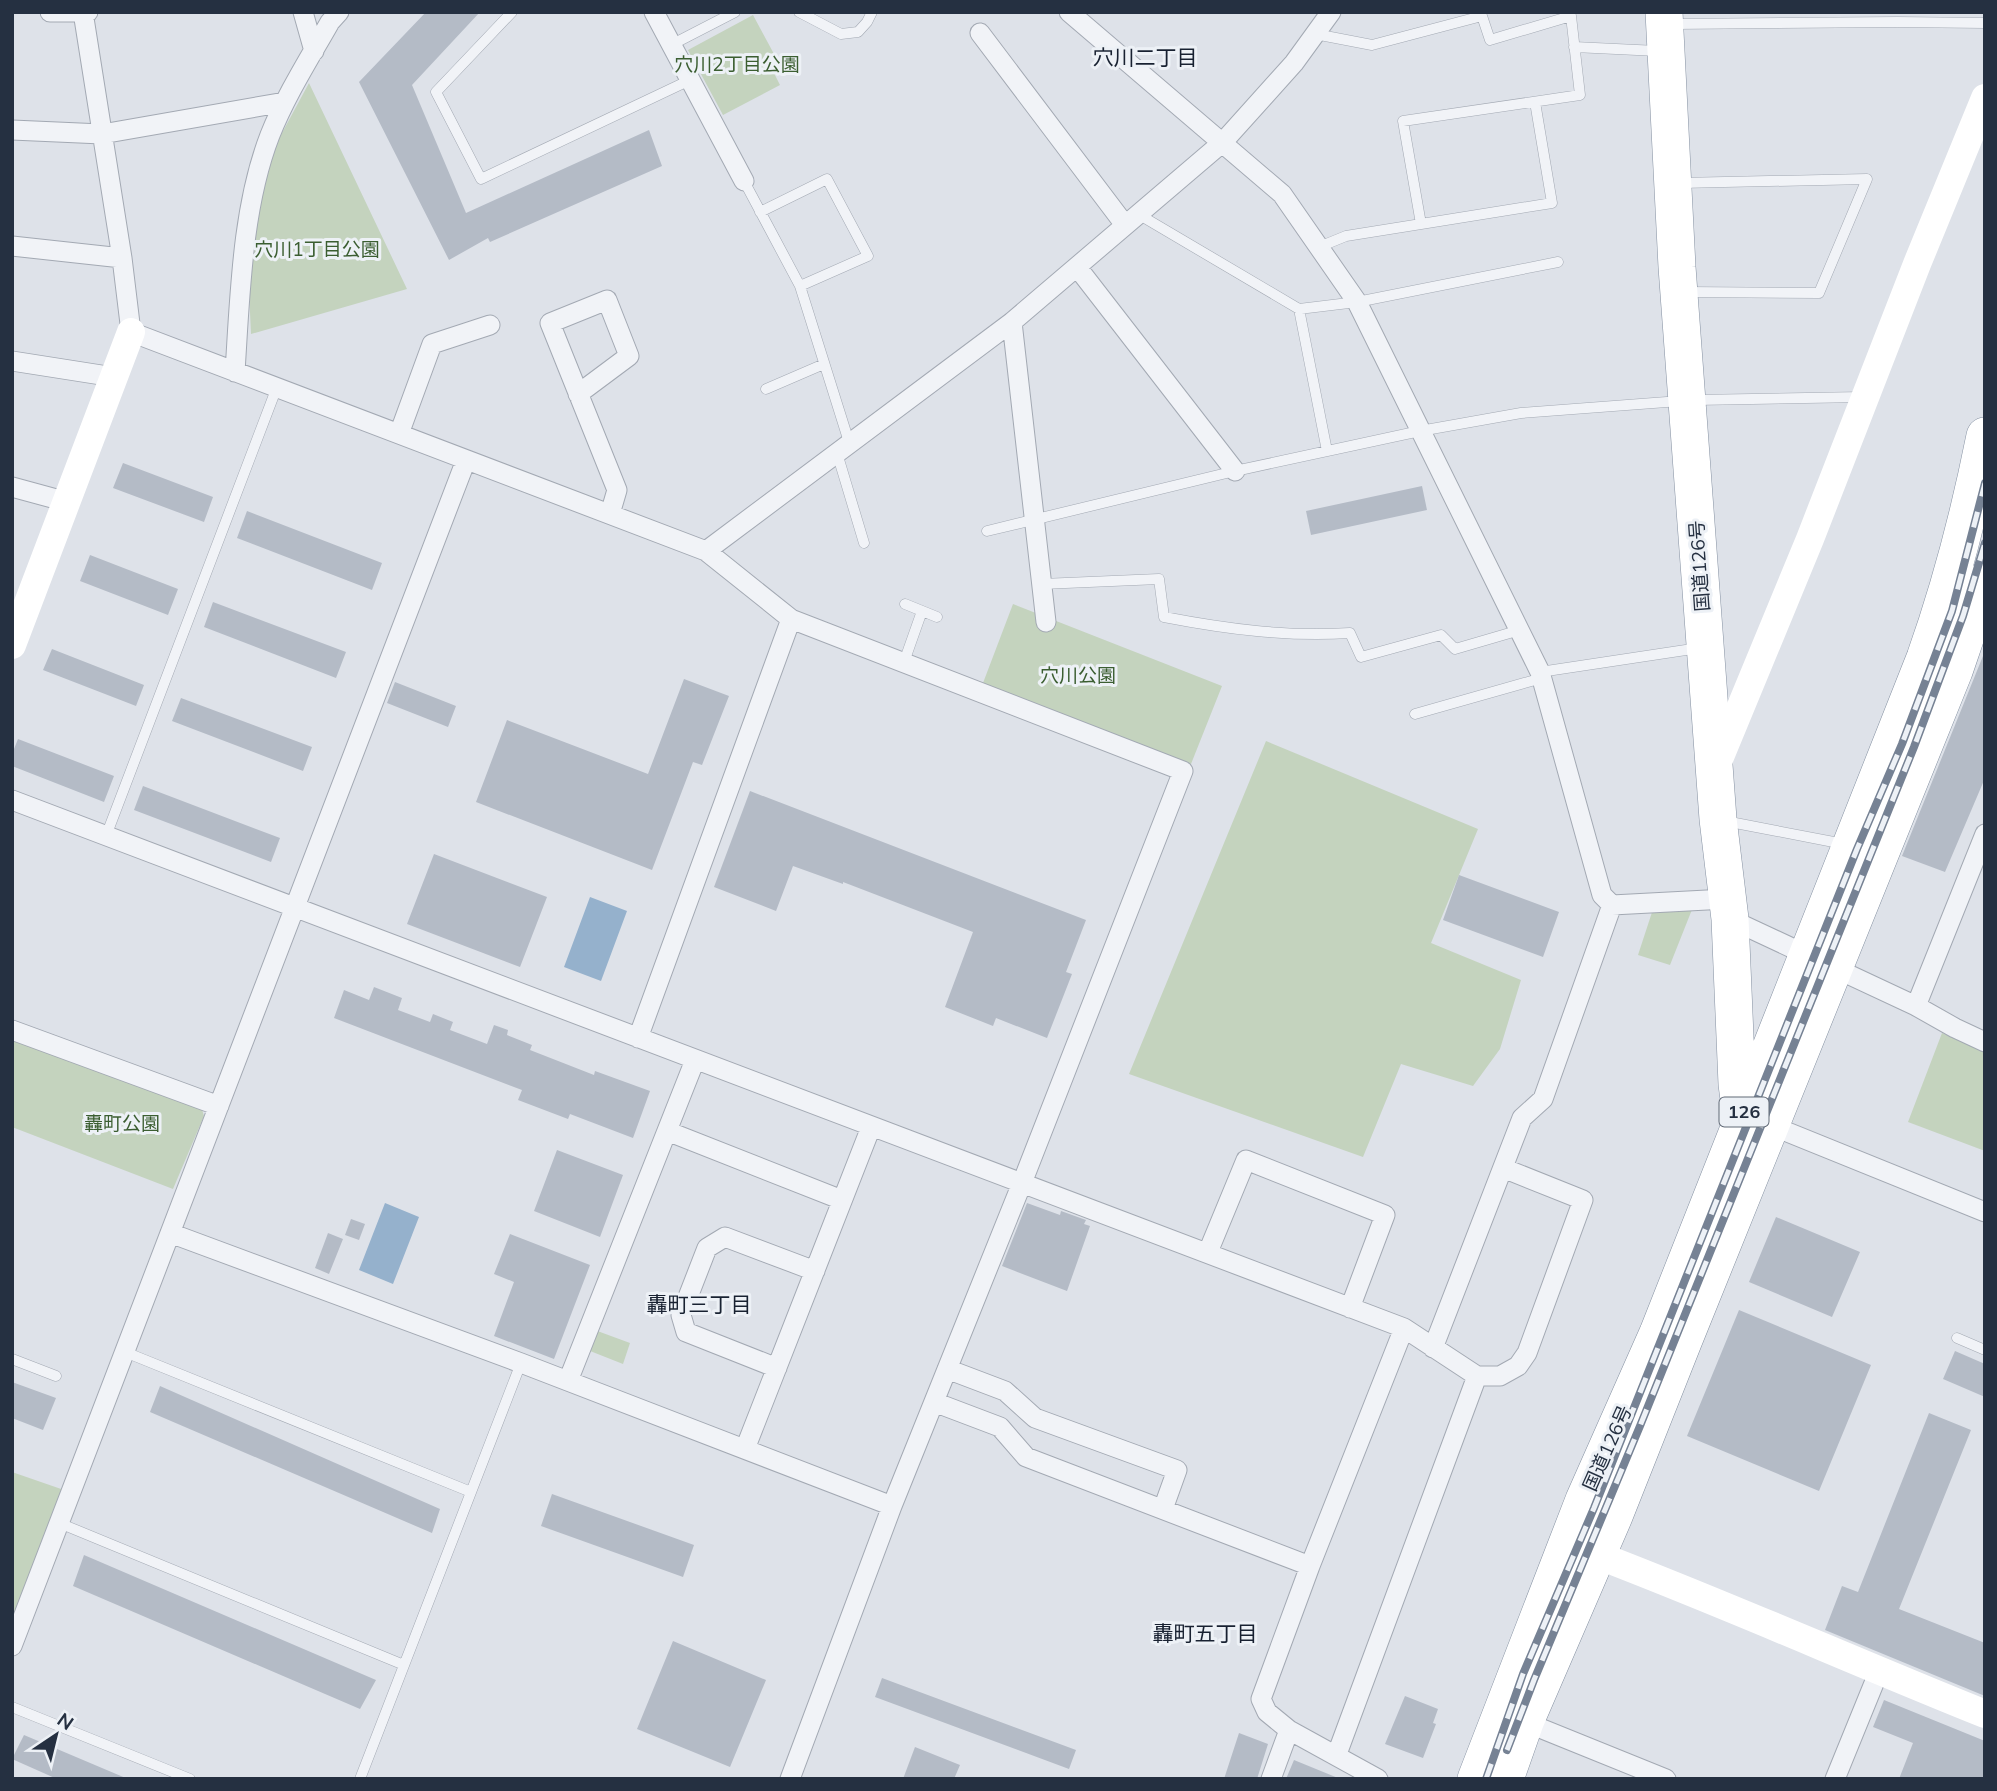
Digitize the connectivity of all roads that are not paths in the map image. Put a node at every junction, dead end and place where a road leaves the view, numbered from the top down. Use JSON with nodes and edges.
{"nodes":[{"id":1,"x":50,"y":12,"type":"edge"},
{"id":2,"x":303,"y":12,"type":"edge"},
{"id":3,"x":339,"y":12,"type":"edge"},
{"id":4,"x":512,"y":12,"type":"edge"},
{"id":5,"x":654,"y":12,"type":"edge"},
{"id":6,"x":735,"y":12,"type":"edge"},
{"id":7,"x":799,"y":12,"type":"edge"},
{"id":8,"x":872,"y":12,"type":"edge"},
{"id":9,"x":1069,"y":12,"type":"edge"},
{"id":10,"x":1331,"y":12,"type":"edge"},
{"id":11,"x":85,"y":13,"type":"edge"},
{"id":12,"x":1897,"y":17,"type":"edge"},
{"id":13,"x":1985,"y":23,"type":"edge"},
{"id":14,"x":1665,"y":29,"type":"edge"},
{"id":15,"x":980,"y":33,"type":"dead end"},
{"id":16,"x":1315,"y":34,"type":"junction"},
{"id":17,"x":671,"y":45,"type":"junction"},
{"id":18,"x":1574,"y":47,"type":"junction"},
{"id":19,"x":314,"y":51,"type":"junction"},
{"id":20,"x":690,"y":80,"type":"junction"},
{"id":21,"x":1985,"y":98,"type":"edge"},
{"id":22,"x":285,"y":102,"type":"junction"},
{"id":23,"x":1535,"y":102,"type":"junction"},
{"id":24,"x":12,"y":130,"type":"edge"},
{"id":25,"x":102,"y":134,"type":"junction"},
{"id":26,"x":1223,"y":142,"type":"junction"},
{"id":27,"x":744,"y":181,"type":"joint"},
{"id":28,"x":1673,"y":183,"type":"junction"},
{"id":29,"x":760,"y":212,"type":"junction"},
{"id":30,"x":1132,"y":220,"type":"junction"},
{"id":31,"x":1422,"y":224,"type":"junction"},
{"id":32,"x":12,"y":246,"type":"edge"},
{"id":33,"x":1319,"y":247,"type":"junction"},
{"id":34,"x":122,"y":258,"type":"junction"},
{"id":35,"x":1558,"y":262,"type":"dead end"},
{"id":36,"x":1077,"y":267,"type":"junction"},
{"id":37,"x":800,"y":286,"type":"junction"},
{"id":38,"x":1679,"y":292,"type":"junction"},
{"id":39,"x":1357,"y":302,"type":"junction"},
{"id":40,"x":1298,"y":309,"type":"junction"},
{"id":41,"x":1012,"y":322,"type":"junction"},
{"id":42,"x":490,"y":325,"type":"dead end"},
{"id":43,"x":131,"y":332,"type":"junction"},
{"id":44,"x":12,"y":361,"type":"edge"},
{"id":45,"x":824,"y":364,"type":"junction"},
{"id":46,"x":235,"y":372,"type":"junction"},
{"id":47,"x":114,"y":377,"type":"junction"},
{"id":48,"x":276,"y":387,"type":"junction"},
{"id":49,"x":766,"y":389,"type":"dead end"},
{"id":50,"x":578,"y":394,"type":"junction"},
{"id":51,"x":1866,"y":397,"type":"junction"},
{"id":52,"x":1686,"y":400,"type":"junction"},
{"id":53,"x":1420,"y":431,"type":"junction"},
{"id":54,"x":399,"y":434,"type":"junction"},
{"id":55,"x":1985,"y":436,"type":"edge"},
{"id":56,"x":843,"y":447,"type":"junction"},
{"id":57,"x":1327,"y":452,"type":"junction"},
{"id":58,"x":466,"y":460,"type":"junction"},
{"id":59,"x":1235,"y":471,"type":"junction"},
{"id":60,"x":12,"y":487,"type":"edge"},
{"id":61,"x":67,"y":502,"type":"junction"},
{"id":62,"x":610,"y":514,"type":"junction"},
{"id":63,"x":1035,"y":519,"type":"junction"},
{"id":64,"x":987,"y":531,"type":"dead end"},
{"id":65,"x":864,"y":543,"type":"dead end"},
{"id":66,"x":706,"y":551,"type":"junction"},
{"id":67,"x":1985,"y":580,"type":"edge"},
{"id":68,"x":1042,"y":584,"type":"junction"},
{"id":69,"x":905,"y":604,"type":"dead end"},
{"id":70,"x":922,"y":611,"type":"junction"},
{"id":71,"x":937,"y":617,"type":"dead end"},
{"id":72,"x":791,"y":619,"type":"junction"},
{"id":73,"x":1046,"y":622,"type":"dead end"},
{"id":74,"x":1520,"y":630,"type":"junction"},
{"id":75,"x":14,"y":637,"type":"edge"},
{"id":76,"x":1705,"y":648,"type":"junction"},
{"id":77,"x":904,"y":663,"type":"junction"},
{"id":78,"x":1541,"y":675,"type":"junction"},
{"id":79,"x":1415,"y":714,"type":"dead end"},
{"id":80,"x":1714,"y":771,"type":"junction"},
{"id":81,"x":12,"y":800,"type":"edge"},
{"id":82,"x":1718,"y":819,"type":"junction"},
{"id":83,"x":1985,"y":834,"type":"edge"},
{"id":84,"x":106,"y":836,"type":"junction"},
{"id":85,"x":1850,"y":845,"type":"junction"},
{"id":86,"x":1612,"y":905,"type":"junction"},
{"id":87,"x":295,"y":908,"type":"junction"},
{"id":88,"x":1728,"y":909,"type":"junction"},
{"id":89,"x":1821,"y":961,"type":"junction"},
{"id":90,"x":1916,"y":1006,"type":"junction"},
{"id":91,"x":12,"y":1030,"type":"edge"},
{"id":92,"x":638,"y":1038,"type":"junction"},
{"id":93,"x":1985,"y":1042,"type":"edge"},
{"id":94,"x":695,"y":1060,"type":"junction"},
{"id":95,"x":219,"y":1106,"type":"junction"},
{"id":96,"x":1756,"y":1121,"type":"junction"},
{"id":97,"x":871,"y":1126,"type":"junction"},
{"id":98,"x":667,"y":1131,"type":"junction"},
{"id":99,"x":1503,"y":1168,"type":"junction"},
{"id":100,"x":1022,"y":1183,"type":"junction"},
{"id":101,"x":842,"y":1199,"type":"junction"},
{"id":102,"x":1985,"y":1212,"type":"edge"},
{"id":103,"x":170,"y":1233,"type":"junction"},
{"id":104,"x":1208,"y":1252,"type":"junction"},
{"id":105,"x":815,"y":1270,"type":"junction"},
{"id":106,"x":1350,"y":1308,"type":"junction"},
{"id":107,"x":1404,"y":1328,"type":"junction"},
{"id":108,"x":1957,"y":1338,"type":"dead end"},
{"id":109,"x":1433,"y":1348,"type":"junction"},
{"id":110,"x":1985,"y":1350,"type":"edge"},
{"id":111,"x":125,"y":1352,"type":"junction"},
{"id":112,"x":12,"y":1359,"type":"edge"},
{"id":113,"x":522,"y":1363,"type":"junction"},
{"id":114,"x":776,"y":1368,"type":"junction"},
{"id":115,"x":947,"y":1368,"type":"junction"},
{"id":116,"x":56,"y":1376,"type":"dead end"},
{"id":117,"x":1476,"y":1376,"type":"junction"},
{"id":118,"x":568,"y":1381,"type":"junction"},
{"id":119,"x":934,"y":1402,"type":"junction"},
{"id":120,"x":745,"y":1449,"type":"junction"},
{"id":121,"x":471,"y":1492,"type":"junction"},
{"id":122,"x":892,"y":1506,"type":"junction"},
{"id":123,"x":1163,"y":1509,"type":"junction"},
{"id":124,"x":59,"y":1523,"type":"junction"},
{"id":125,"x":1582,"y":1550,"type":"junction"},
{"id":126,"x":1310,"y":1566,"type":"junction"},
{"id":127,"x":12,"y":1646,"type":"edge"},
{"id":128,"x":404,"y":1665,"type":"junction"},
{"id":129,"x":1880,"y":1671,"type":"junction"},
{"id":130,"x":12,"y":1707,"type":"edge"},
{"id":131,"x":1985,"y":1714,"type":"edge"},
{"id":132,"x":1525,"y":1722,"type":"junction"},
{"id":133,"x":1289,"y":1730,"type":"junction"},
{"id":134,"x":1337,"y":1755,"type":"junction"},
{"id":135,"x":190,"y":1779,"type":"edge"},
{"id":136,"x":360,"y":1779,"type":"edge"},
{"id":137,"x":790,"y":1779,"type":"edge"},
{"id":138,"x":1271,"y":1779,"type":"edge"},
{"id":139,"x":1378,"y":1779,"type":"edge"},
{"id":140,"x":1476,"y":1779,"type":"edge"},
{"id":141,"x":1505,"y":1779,"type":"edge"},
{"id":142,"x":1666,"y":1779,"type":"edge"},
{"id":143,"x":1835,"y":1779,"type":"edge"}],
"edges":[{"from":1,"to":11,"type":"street"},
{"from":2,"to":19,"type":"street"},
{"from":3,"to":19,"type":"street"},
{"from":4,"to":20,"type":"lane"},
{"from":5,"to":17,"type":"street"},
{"from":6,"to":17,"type":"lane"},
{"from":7,"to":8,"type":"lane"},
{"from":9,"to":26,"type":"street"},
{"from":10,"to":16,"type":"street"},
{"from":11,"to":25,"type":"street"},
{"from":12,"to":13,"type":"lane"},
{"from":12,"to":14,"type":"lane"},
{"from":14,"to":18,"type":"lane"},
{"from":14,"to":28,"type":"highway","name":"国道126号","number":"126"},
{"from":15,"to":30,"type":"street"},
{"from":16,"to":18,"type":"lane"},
{"from":16,"to":26,"type":"street"},
{"from":17,"to":20,"type":"street"},
{"from":18,"to":23,"type":"lane"},
{"from":19,"to":22,"type":"street"},
{"from":20,"to":27,"type":"street"},
{"from":21,"to":51,"type":"street"},
{"from":22,"to":25,"type":"street"},
{"from":22,"to":46,"type":"street"},
{"from":23,"to":31,"type":"lane"},
{"from":23,"to":31,"type":"lane"},
{"from":24,"to":25,"type":"street"},
{"from":25,"to":34,"type":"street"},
{"from":26,"to":30,"type":"street"},
{"from":26,"to":33,"type":"street"},
{"from":27,"to":29,"type":"lane"},
{"from":28,"to":38,"type":"highway","name":"国道126号","number":"126"},
{"from":28,"to":38,"type":"lane"},
{"from":29,"to":37,"type":"lane"},
{"from":29,"to":37,"type":"lane"},
{"from":30,"to":36,"type":"street"},
{"from":30,"to":40,"type":"lane"},
{"from":31,"to":33,"type":"lane"},
{"from":32,"to":34,"type":"street"},
{"from":33,"to":39,"type":"street"},
{"from":34,"to":43,"type":"street"},
{"from":35,"to":39,"type":"lane"},
{"from":36,"to":41,"type":"street"},
{"from":36,"to":59,"type":"street"},
{"from":37,"to":45,"type":"lane"},
{"from":38,"to":52,"type":"highway","name":"国道126号","number":"126"},
{"from":39,"to":40,"type":"lane"},
{"from":39,"to":53,"type":"street"},
{"from":40,"to":57,"type":"lane"},
{"from":41,"to":56,"type":"street"},
{"from":41,"to":63,"type":"street"},
{"from":42,"to":54,"type":"street"},
{"from":43,"to":46,"type":"street"},
{"from":43,"to":47,"type":"street"},
{"from":44,"to":47,"type":"street"},
{"from":45,"to":49,"type":"lane"},
{"from":45,"to":56,"type":"lane"},
{"from":46,"to":48,"type":"street"},
{"from":47,"to":61,"type":"street"},
{"from":48,"to":54,"type":"street"},
{"from":48,"to":84,"type":"lane"},
{"from":50,"to":50,"type":"street"},
{"from":50,"to":62,"type":"street"},
{"from":51,"to":52,"type":"lane"},
{"from":51,"to":80,"type":"street"},
{"from":52,"to":53,"type":"lane"},
{"from":52,"to":76,"type":"highway","name":"国道126号","number":"126"},
{"from":53,"to":57,"type":"lane"},
{"from":53,"to":74,"type":"street"},
{"from":54,"to":58,"type":"street"},
{"from":55,"to":85,"type":"highway","name":"国道126号","number":"126"},
{"from":56,"to":65,"type":"lane"},
{"from":56,"to":66,"type":"street"},
{"from":57,"to":59,"type":"lane"},
{"from":58,"to":62,"type":"street"},
{"from":58,"to":87,"type":"street"},
{"from":59,"to":63,"type":"lane"},
{"from":60,"to":61,"type":"street"},
{"from":61,"to":75,"type":"street"},
{"from":62,"to":66,"type":"street"},
{"from":63,"to":64,"type":"lane"},
{"from":63,"to":68,"type":"street"},
{"from":66,"to":72,"type":"street"},
{"from":67,"to":89,"type":"highway","name":"国道126号","number":"126"},
{"from":68,"to":73,"type":"street"},
{"from":68,"to":74,"type":"lane"},
{"from":69,"to":70,"type":"lane"},
{"from":70,"to":71,"type":"lane"},
{"from":70,"to":77,"type":"lane"},
{"from":72,"to":77,"type":"street"},
{"from":72,"to":92,"type":"street"},
{"from":74,"to":78,"type":"street"},
{"from":76,"to":78,"type":"lane"},
{"from":76,"to":80,"type":"highway","name":"国道126号","number":"126"},
{"from":77,"to":100,"type":"street"},
{"from":78,"to":79,"type":"lane"},
{"from":78,"to":86,"type":"street"},
{"from":80,"to":82,"type":"highway","name":"国道126号","number":"126"},
{"from":81,"to":84,"type":"street"},
{"from":82,"to":85,"type":"lane"},
{"from":82,"to":88,"type":"highway","name":"国道126号","number":"126"},
{"from":83,"to":90,"type":"street"},
{"from":84,"to":87,"type":"street"},
{"from":85,"to":89,"type":"highway","name":"国道126号","number":"126"},
{"from":86,"to":88,"type":"street"},
{"from":86,"to":99,"type":"street"},
{"from":87,"to":92,"type":"street"},
{"from":87,"to":95,"type":"street"},
{"from":88,"to":89,"type":"street"},
{"from":88,"to":96,"type":"highway","name":"国道126号","number":"126"},
{"from":89,"to":90,"type":"street"},
{"from":89,"to":96,"type":"highway","name":"国道126号","number":"126"},
{"from":90,"to":93,"type":"street"},
{"from":91,"to":95,"type":"street"},
{"from":92,"to":94,"type":"street"},
{"from":94,"to":97,"type":"street"},
{"from":94,"to":98,"type":"street"},
{"from":95,"to":103,"type":"street"},
{"from":96,"to":102,"type":"street"},
{"from":96,"to":125,"type":"highway","name":"国道126号","number":"126"},
{"from":96,"to":125,"type":"highway","name":"国道126号","number":"126"},
{"from":97,"to":100,"type":"street"},
{"from":97,"to":101,"type":"street"},
{"from":98,"to":101,"type":"street"},
{"from":98,"to":118,"type":"street"},
{"from":99,"to":109,"type":"street"},
{"from":99,"to":117,"type":"street"},
{"from":100,"to":104,"type":"street"},
{"from":100,"to":115,"type":"street"},
{"from":101,"to":105,"type":"street"},
{"from":103,"to":111,"type":"street"},
{"from":103,"to":113,"type":"street"},
{"from":104,"to":106,"type":"street"},
{"from":104,"to":106,"type":"street"},
{"from":105,"to":114,"type":"street"},
{"from":105,"to":114,"type":"street"},
{"from":106,"to":107,"type":"street"},
{"from":107,"to":109,"type":"street"},
{"from":107,"to":126,"type":"street"},
{"from":108,"to":110,"type":"lane"},
{"from":109,"to":117,"type":"street"},
{"from":111,"to":121,"type":"lane"},
{"from":111,"to":124,"type":"street"},
{"from":112,"to":116,"type":"lane"},
{"from":113,"to":118,"type":"street"},
{"from":113,"to":121,"type":"lane"},
{"from":114,"to":120,"type":"street"},
{"from":115,"to":119,"type":"street"},
{"from":115,"to":123,"type":"street"},
{"from":117,"to":134,"type":"street"},
{"from":118,"to":120,"type":"street"},
{"from":119,"to":122,"type":"street"},
{"from":119,"to":123,"type":"street"},
{"from":120,"to":122,"type":"street"},
{"from":121,"to":128,"type":"lane"},
{"from":122,"to":137,"type":"street"},
{"from":123,"to":126,"type":"street"},
{"from":124,"to":127,"type":"street"},
{"from":124,"to":128,"type":"lane"},
{"from":125,"to":129,"type":"street"},
{"from":125,"to":132,"type":"highway","name":"国道126号","number":"126"},
{"from":125,"to":140,"type":"highway","name":"国道126号","number":"126"},
{"from":126,"to":133,"type":"street"},
{"from":128,"to":136,"type":"lane"},
{"from":129,"to":131,"type":"street"},
{"from":129,"to":143,"type":"street"},
{"from":130,"to":135,"type":"lane"},
{"from":132,"to":141,"type":"highway","name":"国道126号","number":"126"},
{"from":132,"to":142,"type":"street"},
{"from":133,"to":134,"type":"street"},
{"from":133,"to":138,"type":"street"},
{"from":134,"to":139,"type":"street"}]}
